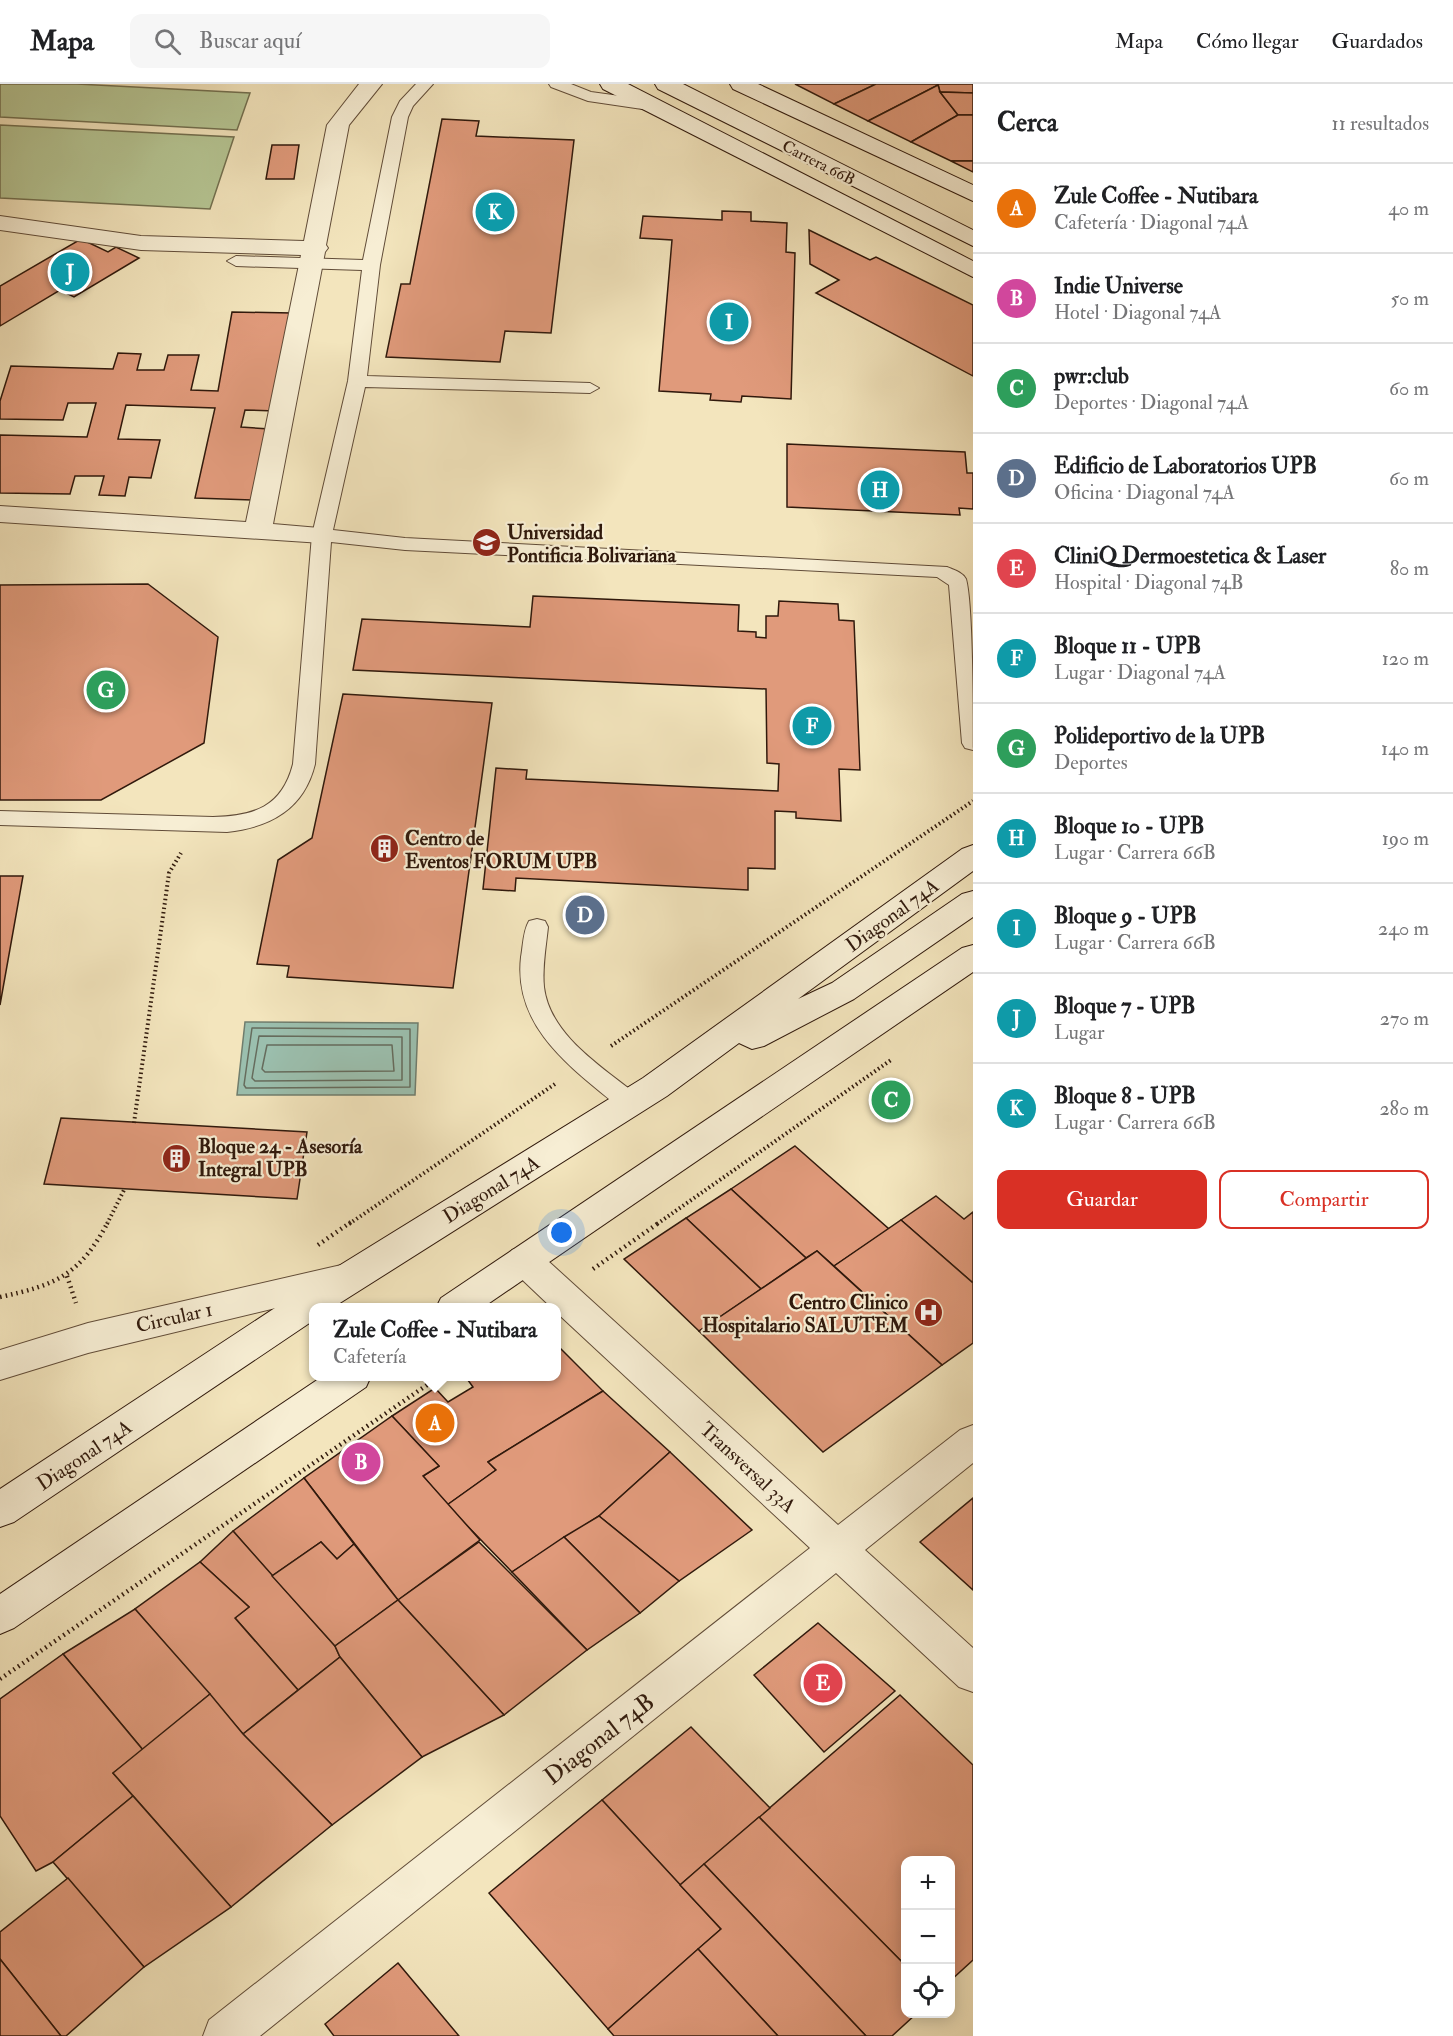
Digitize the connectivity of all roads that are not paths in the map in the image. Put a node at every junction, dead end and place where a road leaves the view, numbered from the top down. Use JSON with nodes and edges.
{"nodes":[{"id":1,"x":371,"y":84,"type":"edge"},
{"id":2,"x":425,"y":84,"type":"edge"},
{"id":3,"x":557,"y":84,"type":"edge"},
{"id":4,"x":611,"y":84,"type":"edge"},
{"id":5,"x":666,"y":84,"type":"edge"},
{"id":6,"x":741,"y":84,"type":"edge"},
{"id":7,"x":704,"y":94,"type":"edge"},
{"id":8,"x":649,"y":105,"type":"junction"},
{"id":9,"x":973,"y":194,"type":"edge"},
{"id":10,"x":973,"y":218,"type":"edge"},
{"id":11,"x":0,"y":224,"type":"edge"},
{"id":12,"x":973,"y":239,"type":"edge"},
{"id":13,"x":314,"y":255,"type":"junction"},
{"id":14,"x":236,"y":261,"type":"dead end"},
{"id":15,"x":371,"y":265,"type":"junction"},
{"id":16,"x":973,"y":269,"type":"edge"},
{"id":17,"x":357,"y":381,"type":"junction"},
{"id":18,"x":590,"y":388,"type":"dead end"},
{"id":19,"x":0,"y":514,"type":"edge"},
{"id":20,"x":258,"y":531,"type":"junction"},
{"id":21,"x":322,"y":535,"type":"junction"},
{"id":22,"x":973,"y":743,"type":"edge"},
{"id":23,"x":0,"y":818,"type":"edge"},
{"id":24,"x":973,"y":856,"type":"edge"},
{"id":25,"x":973,"y":902,"type":"edge"},
{"id":26,"x":537,"y":927,"type":"dead end"},
{"id":27,"x":973,"y":956,"type":"edge"},
{"id":28,"x":642,"y":1095,"type":"junction"},
{"id":29,"x":524,"y":1260,"type":"junction"},
{"id":30,"x":350,"y":1277,"type":"junction"},
{"id":31,"x":311,"y":1303,"type":"edge"},
{"id":32,"x":461,"y":1303,"type":"edge"},
{"id":33,"x":309,"y":1304,"type":"edge"},
{"id":34,"x":0,"y":1365,"type":"edge"},
{"id":35,"x":347,"y":1381,"type":"edge"},
{"id":36,"x":973,"y":1441,"type":"edge"},
{"id":37,"x":0,"y":1510,"type":"edge"},
{"id":38,"x":838,"y":1550,"type":"junction"},
{"id":39,"x":0,"y":1616,"type":"edge"},
{"id":40,"x":973,"y":1674,"type":"edge"},
{"id":41,"x":225,"y":2036,"type":"edge"}],
"edges":[{"from":1,"to":13,"type":"main road"},
{"from":2,"to":15,"type":"lane"},
{"from":3,"to":8,"type":"lane"},
{"from":4,"to":8,"type":"main road"},
{"from":5,"to":7,"type":"main road","name":"Carrera 66B"},
{"from":6,"to":9,"type":"main road"},
{"from":7,"to":10,"type":"main road","name":"Carrera 66B"},
{"from":7,"to":12,"type":"main road","name":"Carrera 66B"},
{"from":8,"to":16,"type":"main road"},
{"from":11,"to":13,"type":"main road"},
{"from":13,"to":14,"type":"lane"},
{"from":13,"to":15,"type":"lane"},
{"from":13,"to":20,"type":"main road"},
{"from":15,"to":17,"type":"lane"},
{"from":17,"to":18,"type":"lane"},
{"from":17,"to":21,"type":"lane"},
{"from":19,"to":20,"type":"main road"},
{"from":20,"to":21,"type":"main road"},
{"from":21,"to":22,"type":"lane"},
{"from":21,"to":23,"type":"lane"},
{"from":24,"to":28,"type":"main road","name":"Diagonal 74A"},
{"from":25,"to":28,"type":"main road"},
{"from":26,"to":28,"type":"lane"},
{"from":27,"to":29,"type":"main road"},
{"from":28,"to":30,"type":"main road","name":"Diagonal 74A"},
{"from":29,"to":32,"type":"main road"},
{"from":29,"to":38,"type":"main road","name":"Transversal 33A"},
{"from":30,"to":31,"type":"main road","name":"Diagonal 74A"},
{"from":30,"to":34,"type":"main road","name":"Circular 1"},
{"from":33,"to":37,"type":"main road","name":"Diagonal 74A"},
{"from":35,"to":39,"type":"main road"},
{"from":36,"to":38,"type":"main road","name":"Diagonal 74B"},
{"from":38,"to":40,"type":"main road","name":"Transversal 33A"},
{"from":38,"to":41,"type":"main road","name":"Diagonal 74B"}]}
